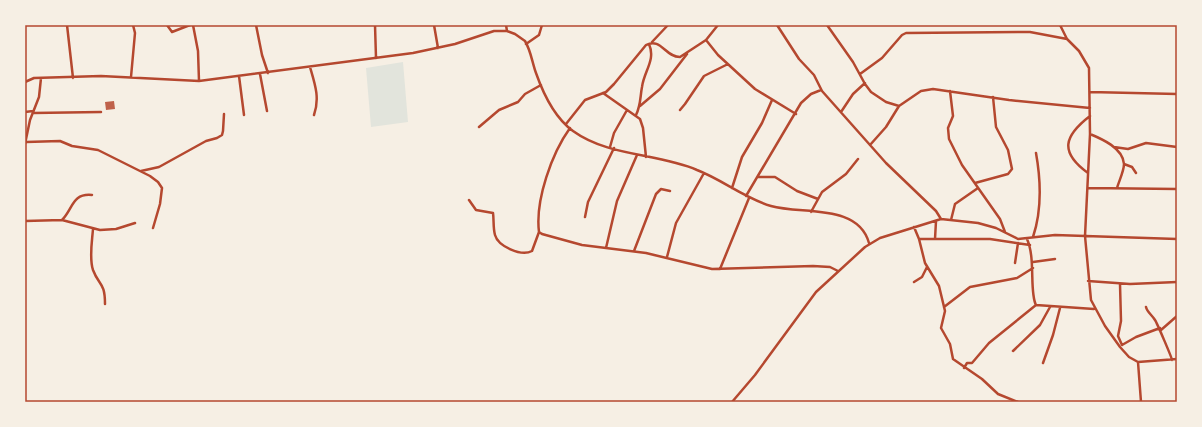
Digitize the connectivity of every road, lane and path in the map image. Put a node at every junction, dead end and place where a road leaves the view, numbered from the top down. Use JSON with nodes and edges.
{"nodes":[{"id":1,"x":67,"y":25,"type":"edge"},
{"id":2,"x":133,"y":25,"type":"edge"},
{"id":3,"x":167,"y":25,"type":"edge"},
{"id":4,"x":191,"y":25,"type":"edge"},
{"id":5,"x":256,"y":25,"type":"edge"},
{"id":6,"x":374,"y":25,"type":"edge"},
{"id":7,"x":434,"y":25,"type":"edge"},
{"id":8,"x":506,"y":25,"type":"edge"},
{"id":9,"x":542,"y":25,"type":"edge"},
{"id":10,"x":668,"y":25,"type":"edge"},
{"id":11,"x":718,"y":25,"type":"edge"},
{"id":12,"x":777,"y":25,"type":"edge"},
{"id":13,"x":827,"y":25,"type":"edge"},
{"id":14,"x":1060,"y":25,"type":"edge"},
{"id":15,"x":507,"y":31,"type":"junction"},
{"id":16,"x":1067,"y":39,"type":"junction"},
{"id":17,"x":706,"y":40,"type":"junction"},
{"id":18,"x":651,"y":43,"type":"junction"},
{"id":19,"x":526,"y":44,"type":"junction"},
{"id":20,"x":438,"y":48,"type":"junction"},
{"id":21,"x":688,"y":54,"type":"junction"},
{"id":22,"x":376,"y":58,"type":"junction"},
{"id":23,"x":728,"y":64,"type":"junction"},
{"id":24,"x":310,"y":67,"type":"junction"},
{"id":25,"x":268,"y":73,"type":"junction"},
{"id":26,"x":260,"y":74,"type":"junction"},
{"id":27,"x":860,"y":74,"type":"junction"},
{"id":28,"x":240,"y":76,"type":"junction"},
{"id":29,"x":131,"y":77,"type":"junction"},
{"id":30,"x":41,"y":78,"type":"junction"},
{"id":31,"x":73,"y":78,"type":"junction"},
{"id":32,"x":199,"y":81,"type":"junction"},
{"id":33,"x":25,"y":82,"type":"edge"},
{"id":34,"x":865,"y":83,"type":"junction"},
{"id":35,"x":541,"y":84,"type":"junction"},
{"id":36,"x":821,"y":90,"type":"junction"},
{"id":37,"x":950,"y":90,"type":"junction"},
{"id":38,"x":1090,"y":92,"type":"junction"},
{"id":39,"x":603,"y":93,"type":"junction"},
{"id":40,"x":1177,"y":94,"type":"edge"},
{"id":41,"x":994,"y":98,"type":"junction"},
{"id":42,"x":772,"y":100,"type":"junction"},
{"id":43,"x":640,"y":106,"type":"junction"},
{"id":44,"x":899,"y":106,"type":"junction"},
{"id":45,"x":1090,"y":108,"type":"junction"},
{"id":46,"x":628,"y":110,"type":"junction"},
{"id":47,"x":680,"y":110,"type":"dead end"},
{"id":48,"x":267,"y":111,"type":"dead end"},
{"id":49,"x":25,"y":112,"type":"edge"},
{"id":50,"x":33,"y":112,"type":"junction"},
{"id":51,"x":101,"y":112,"type":"dead end"},
{"id":52,"x":841,"y":112,"type":"junction"},
{"id":53,"x":224,"y":114,"type":"dead end"},
{"id":54,"x":796,"y":114,"type":"junction"},
{"id":55,"x":244,"y":115,"type":"dead end"},
{"id":56,"x":314,"y":115,"type":"dead end"},
{"id":57,"x":636,"y":115,"type":"junction"},
{"id":58,"x":1090,"y":116,"type":"junction"},
{"id":59,"x":566,"y":124,"type":"junction"},
{"id":60,"x":479,"y":127,"type":"dead end"},
{"id":61,"x":570,"y":128,"type":"junction"},
{"id":62,"x":1090,"y":134,"type":"junction"},
{"id":63,"x":26,"y":143,"type":"edge"},
{"id":64,"x":870,"y":145,"type":"junction"},
{"id":65,"x":1113,"y":147,"type":"junction"},
{"id":66,"x":1177,"y":147,"type":"edge"},
{"id":67,"x":612,"y":148,"type":"junction"},
{"id":68,"x":1036,"y":153,"type":"dead end"},
{"id":69,"x":637,"y":155,"type":"junction"},
{"id":70,"x":646,"y":157,"type":"junction"},
{"id":71,"x":858,"y":160,"type":"dead end"},
{"id":72,"x":1124,"y":164,"type":"junction"},
{"id":73,"x":141,"y":171,"type":"junction"},
{"id":74,"x":704,"y":173,"type":"junction"},
{"id":75,"x":1088,"y":173,"type":"junction"},
{"id":76,"x":1136,"y":173,"type":"dead end"},
{"id":77,"x":758,"y":177,"type":"junction"},
{"id":78,"x":974,"y":183,"type":"junction"},
{"id":79,"x":732,"y":188,"type":"junction"},
{"id":80,"x":978,"y":188,"type":"junction"},
{"id":81,"x":1088,"y":188,"type":"junction"},
{"id":82,"x":1117,"y":188,"type":"junction"},
{"id":83,"x":1177,"y":189,"type":"edge"},
{"id":84,"x":670,"y":191,"type":"dead end"},
{"id":85,"x":92,"y":195,"type":"dead end"},
{"id":86,"x":748,"y":197,"type":"junction"},
{"id":87,"x":818,"y":199,"type":"junction"},
{"id":88,"x":469,"y":200,"type":"dead end"},
{"id":89,"x":811,"y":212,"type":"junction"},
{"id":90,"x":585,"y":217,"type":"dead end"},
{"id":91,"x":62,"y":220,"type":"junction"},
{"id":92,"x":936,"y":220,"type":"junction"},
{"id":93,"x":941,"y":220,"type":"junction"},
{"id":94,"x":951,"y":220,"type":"junction"},
{"id":95,"x":25,"y":221,"type":"edge"},
{"id":96,"x":136,"y":223,"type":"dead end"},
{"id":97,"x":914,"y":227,"type":"junction"},
{"id":98,"x":153,"y":228,"type":"dead end"},
{"id":99,"x":93,"y":229,"type":"junction"},
{"id":100,"x":539,"y":232,"type":"junction"},
{"id":101,"x":1005,"y":232,"type":"junction"},
{"id":102,"x":1085,"y":236,"type":"junction"},
{"id":103,"x":1033,"y":238,"type":"junction"},
{"id":104,"x":935,"y":239,"type":"junction"},
{"id":105,"x":1027,"y":239,"type":"junction"},
{"id":106,"x":1177,"y":239,"type":"edge"},
{"id":107,"x":919,"y":240,"type":"junction"},
{"id":108,"x":869,"y":243,"type":"junction"},
{"id":109,"x":1018,"y":243,"type":"junction"},
{"id":110,"x":1030,"y":245,"type":"junction"},
{"id":111,"x":606,"y":248,"type":"junction"},
{"id":112,"x":634,"y":251,"type":"junction"},
{"id":113,"x":667,"y":258,"type":"junction"},
{"id":114,"x":1055,"y":259,"type":"dead end"},
{"id":115,"x":1032,"y":262,"type":"junction"},
{"id":116,"x":1015,"y":263,"type":"dead end"},
{"id":117,"x":927,"y":267,"type":"junction"},
{"id":118,"x":720,"y":268,"type":"junction"},
{"id":119,"x":1033,"y":268,"type":"junction"},
{"id":120,"x":838,"y":271,"type":"junction"},
{"id":121,"x":1088,"y":281,"type":"junction"},
{"id":122,"x":914,"y":282,"type":"dead end"},
{"id":123,"x":1177,"y":282,"type":"edge"},
{"id":124,"x":1120,"y":284,"type":"junction"},
{"id":125,"x":105,"y":304,"type":"dead end"},
{"id":126,"x":1036,"y":305,"type":"junction"},
{"id":127,"x":944,"y":307,"type":"junction"},
{"id":128,"x":1050,"y":307,"type":"junction"},
{"id":129,"x":1146,"y":307,"type":"dead end"},
{"id":130,"x":1060,"y":308,"type":"junction"},
{"id":131,"x":1094,"y":309,"type":"junction"},
{"id":132,"x":1177,"y":316,"type":"edge"},
{"id":133,"x":1160,"y":329,"type":"junction"},
{"id":134,"x":1121,"y":346,"type":"junction"},
{"id":135,"x":1013,"y":351,"type":"dead end"},
{"id":136,"x":1177,"y":359,"type":"edge"},
{"id":137,"x":1172,"y":360,"type":"junction"},
{"id":138,"x":1138,"y":362,"type":"junction"},
{"id":139,"x":1043,"y":363,"type":"dead end"},
{"id":140,"x":964,"y":368,"type":"junction"},
{"id":141,"x":732,"y":402,"type":"edge"},
{"id":142,"x":1018,"y":402,"type":"edge"},
{"id":143,"x":1141,"y":402,"type":"edge"}],
"edges":[{"from":1,"to":31,"type":"street"},
{"from":2,"to":29,"type":"street"},
{"from":3,"to":4,"type":"street"},
{"from":4,"to":32,"type":"street"},
{"from":5,"to":25,"type":"street"},
{"from":6,"to":22,"type":"street"},
{"from":7,"to":20,"type":"street"},
{"from":8,"to":15,"type":"street"},
{"from":9,"to":19,"type":"street"},
{"from":10,"to":18,"type":"street"},
{"from":11,"to":17,"type":"street"},
{"from":12,"to":36,"type":"street"},
{"from":13,"to":27,"type":"street"},
{"from":14,"to":16,"type":"street"},
{"from":15,"to":19,"type":"street"},
{"from":15,"to":20,"type":"street"},
{"from":16,"to":27,"type":"street"},
{"from":16,"to":38,"type":"street"},
{"from":17,"to":21,"type":"street"},
{"from":17,"to":23,"type":"street"},
{"from":18,"to":21,"type":"street"},
{"from":18,"to":39,"type":"street"},
{"from":18,"to":43,"type":"street"},
{"from":19,"to":35,"type":"street"},
{"from":20,"to":22,"type":"street"},
{"from":21,"to":43,"type":"street"},
{"from":22,"to":24,"type":"street"},
{"from":23,"to":42,"type":"street"},
{"from":23,"to":47,"type":"street"},
{"from":24,"to":25,"type":"street"},
{"from":24,"to":56,"type":"street"},
{"from":25,"to":26,"type":"street"},
{"from":26,"to":28,"type":"street"},
{"from":26,"to":48,"type":"street"},
{"from":27,"to":34,"type":"street"},
{"from":28,"to":32,"type":"street"},
{"from":28,"to":55,"type":"street"},
{"from":29,"to":31,"type":"street"},
{"from":29,"to":32,"type":"street"},
{"from":30,"to":31,"type":"street"},
{"from":30,"to":33,"type":"street"},
{"from":30,"to":50,"type":"street"},
{"from":34,"to":44,"type":"street"},
{"from":34,"to":52,"type":"street"},
{"from":35,"to":59,"type":"street"},
{"from":35,"to":60,"type":"street"},
{"from":36,"to":52,"type":"street"},
{"from":36,"to":54,"type":"street"},
{"from":37,"to":41,"type":"street"},
{"from":37,"to":44,"type":"street"},
{"from":37,"to":78,"type":"street"},
{"from":38,"to":40,"type":"street"},
{"from":38,"to":45,"type":"street"},
{"from":39,"to":46,"type":"street"},
{"from":39,"to":59,"type":"street"},
{"from":41,"to":45,"type":"street"},
{"from":41,"to":78,"type":"street"},
{"from":42,"to":54,"type":"street"},
{"from":42,"to":79,"type":"street"},
{"from":43,"to":57,"type":"street"},
{"from":44,"to":64,"type":"street"},
{"from":45,"to":58,"type":"street"},
{"from":46,"to":57,"type":"street"},
{"from":46,"to":67,"type":"street"},
{"from":49,"to":50,"type":"street"},
{"from":50,"to":51,"type":"street"},
{"from":50,"to":63,"type":"street"},
{"from":52,"to":64,"type":"street"},
{"from":53,"to":73,"type":"street"},
{"from":54,"to":77,"type":"street"},
{"from":57,"to":70,"type":"street"},
{"from":58,"to":62,"type":"street"},
{"from":58,"to":75,"type":"street"},
{"from":59,"to":61,"type":"street"},
{"from":61,"to":67,"type":"street"},
{"from":61,"to":100,"type":"street"},
{"from":62,"to":65,"type":"street"},
{"from":62,"to":75,"type":"street"},
{"from":63,"to":73,"type":"street"},
{"from":64,"to":93,"type":"street"},
{"from":65,"to":66,"type":"street"},
{"from":65,"to":72,"type":"street"},
{"from":67,"to":69,"type":"street"},
{"from":67,"to":90,"type":"street"},
{"from":68,"to":103,"type":"street"},
{"from":69,"to":70,"type":"street"},
{"from":69,"to":111,"type":"street"},
{"from":70,"to":74,"type":"street"},
{"from":71,"to":87,"type":"street"},
{"from":72,"to":76,"type":"street"},
{"from":72,"to":82,"type":"street"},
{"from":73,"to":98,"type":"street"},
{"from":74,"to":79,"type":"street"},
{"from":74,"to":113,"type":"street"},
{"from":75,"to":81,"type":"street"},
{"from":77,"to":86,"type":"street"},
{"from":77,"to":87,"type":"street"},
{"from":78,"to":80,"type":"street"},
{"from":79,"to":86,"type":"street"},
{"from":80,"to":94,"type":"street"},
{"from":80,"to":101,"type":"street"},
{"from":81,"to":82,"type":"street"},
{"from":81,"to":102,"type":"street"},
{"from":82,"to":83,"type":"street"},
{"from":84,"to":112,"type":"street"},
{"from":85,"to":91,"type":"street"},
{"from":86,"to":89,"type":"street"},
{"from":86,"to":118,"type":"street"},
{"from":87,"to":89,"type":"street"},
{"from":88,"to":100,"type":"street"},
{"from":89,"to":108,"type":"street"},
{"from":91,"to":95,"type":"street"},
{"from":91,"to":99,"type":"street"},
{"from":92,"to":93,"type":"street"},
{"from":92,"to":97,"type":"street"},
{"from":92,"to":104,"type":"street"},
{"from":93,"to":94,"type":"street"},
{"from":94,"to":101,"type":"street"},
{"from":96,"to":99,"type":"street"},
{"from":97,"to":107,"type":"street"},
{"from":97,"to":108,"type":"street"},
{"from":99,"to":125,"type":"street"},
{"from":100,"to":111,"type":"street"},
{"from":101,"to":105,"type":"street"},
{"from":102,"to":103,"type":"street"},
{"from":102,"to":106,"type":"street"},
{"from":102,"to":121,"type":"street"},
{"from":103,"to":105,"type":"street"},
{"from":104,"to":107,"type":"street"},
{"from":104,"to":109,"type":"street"},
{"from":105,"to":110,"type":"street"},
{"from":107,"to":117,"type":"street"},
{"from":108,"to":120,"type":"street"},
{"from":109,"to":110,"type":"street"},
{"from":109,"to":116,"type":"street"},
{"from":110,"to":115,"type":"street"},
{"from":111,"to":112,"type":"street"},
{"from":112,"to":113,"type":"street"},
{"from":113,"to":118,"type":"street"},
{"from":114,"to":115,"type":"street"},
{"from":115,"to":119,"type":"street"},
{"from":117,"to":122,"type":"street"},
{"from":117,"to":127,"type":"street"},
{"from":118,"to":120,"type":"street"},
{"from":119,"to":126,"type":"street"},
{"from":119,"to":127,"type":"street"},
{"from":120,"to":141,"type":"street"},
{"from":121,"to":124,"type":"street"},
{"from":121,"to":131,"type":"street"},
{"from":123,"to":124,"type":"street"},
{"from":124,"to":134,"type":"street"},
{"from":126,"to":128,"type":"street"},
{"from":126,"to":140,"type":"street"},
{"from":127,"to":140,"type":"street"},
{"from":128,"to":130,"type":"street"},
{"from":128,"to":135,"type":"street"},
{"from":129,"to":133,"type":"street"},
{"from":130,"to":131,"type":"street"},
{"from":130,"to":139,"type":"street"},
{"from":131,"to":134,"type":"street"},
{"from":132,"to":133,"type":"street"},
{"from":133,"to":134,"type":"street"},
{"from":133,"to":137,"type":"street"},
{"from":134,"to":138,"type":"street"},
{"from":136,"to":137,"type":"street"},
{"from":137,"to":138,"type":"street"},
{"from":138,"to":143,"type":"street"},
{"from":140,"to":142,"type":"street"}]}
